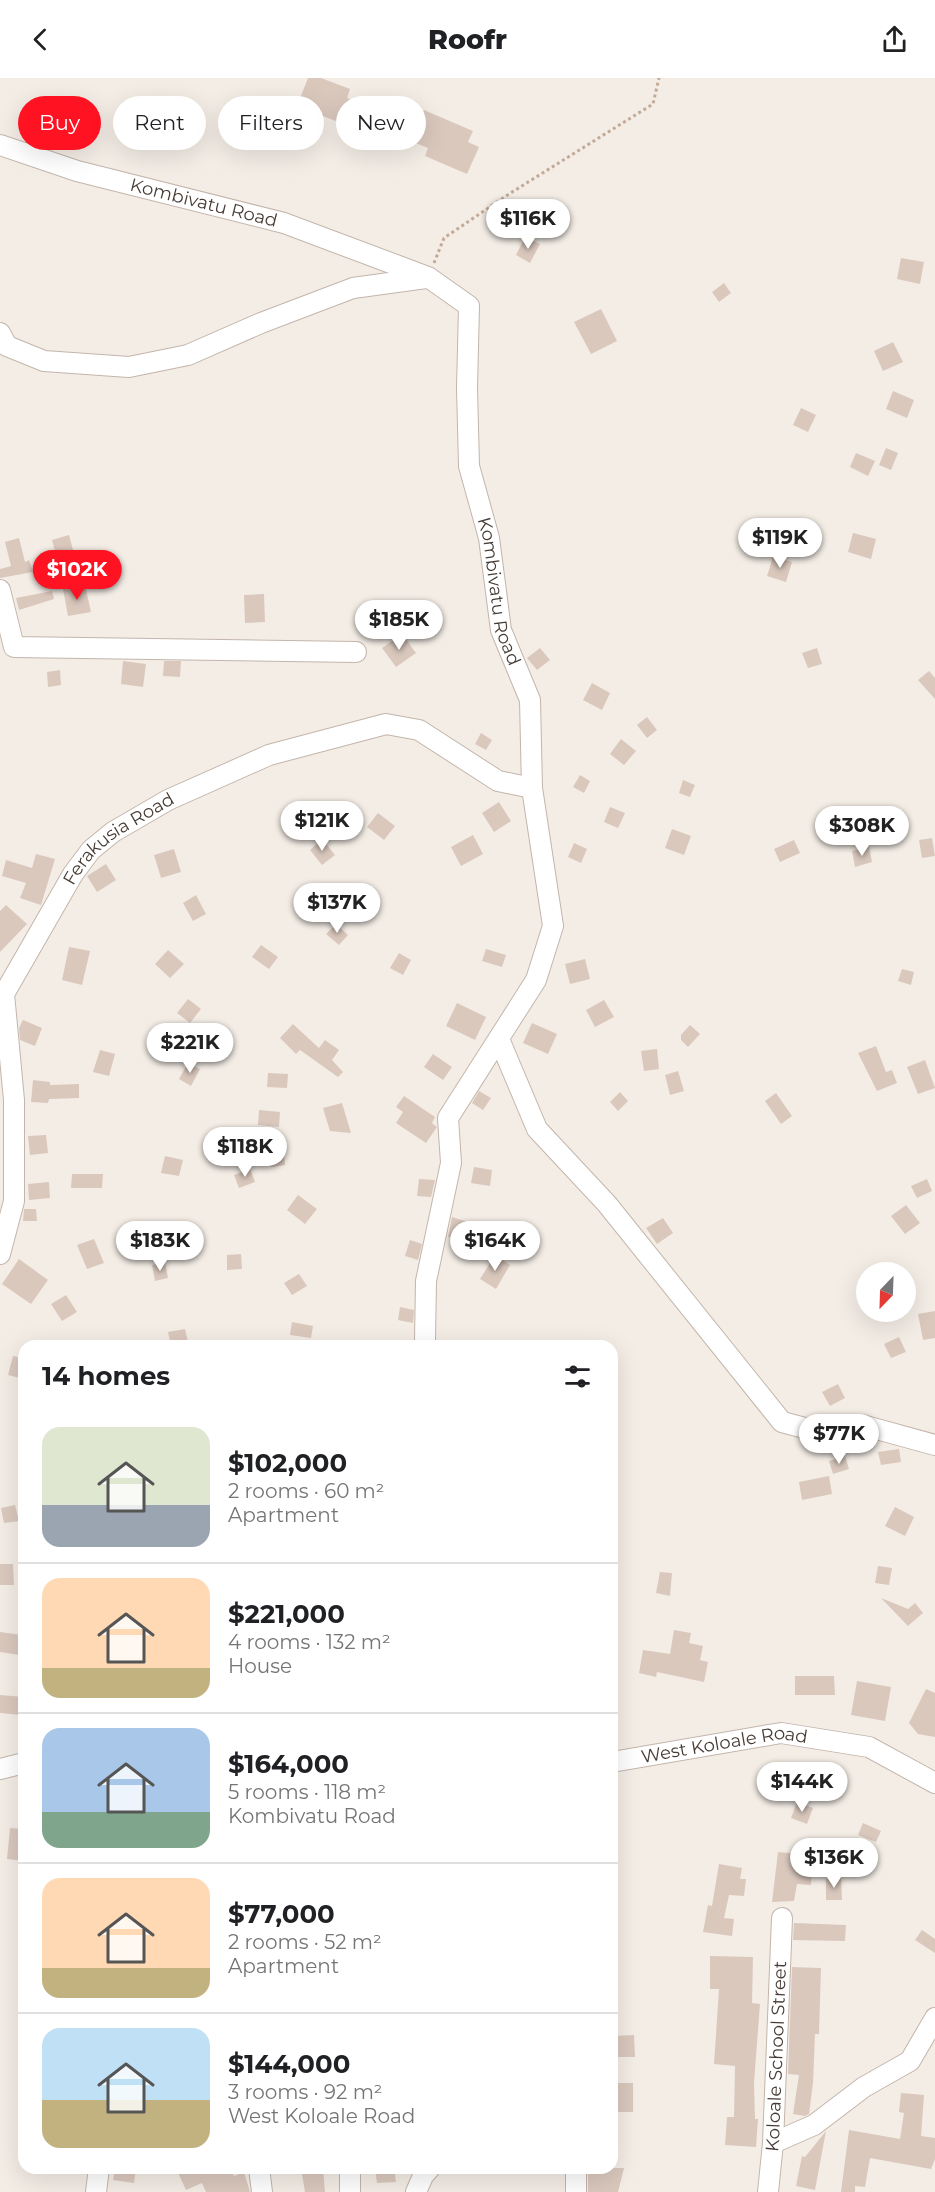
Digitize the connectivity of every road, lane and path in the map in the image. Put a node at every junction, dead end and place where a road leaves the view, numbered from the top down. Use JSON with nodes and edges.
{"nodes":[{"id":1,"x":659,"y":78,"type":"edge"},
{"id":2,"x":0,"y":145,"type":"edge"},
{"id":3,"x":429,"y":277,"type":"junction"},
{"id":4,"x":0,"y":333,"type":"edge"},
{"id":5,"x":1,"y":597,"type":"edge"},
{"id":6,"x":356,"y":652,"type":"dead end"},
{"id":7,"x":532,"y":788,"type":"junction"},
{"id":8,"x":2,"y":995,"type":"edge"},
{"id":9,"x":499,"y":1039,"type":"junction"},
{"id":10,"x":0,"y":1254,"type":"edge"},
{"id":11,"x":425,"y":1340,"type":"dead end"},
{"id":12,"x":935,"y":1446,"type":"edge"},
{"id":13,"x":618,"y":1761,"type":"edge"},
{"id":14,"x":18,"y":1764,"type":"edge"},
{"id":15,"x":0,"y":1769,"type":"edge"},
{"id":16,"x":935,"y":1783,"type":"edge"},
{"id":17,"x":782,"y":1918,"type":"dead end"},
{"id":18,"x":935,"y":2018,"type":"edge"},
{"id":19,"x":773,"y":2143,"type":"junction"},
{"id":20,"x":98,"y":2174,"type":"edge"},
{"id":21,"x":259,"y":2174,"type":"edge"},
{"id":22,"x":350,"y":2174,"type":"edge"},
{"id":23,"x":425,"y":2174,"type":"edge"},
{"id":24,"x":576,"y":2174,"type":"edge"},
{"id":25,"x":96,"y":2192,"type":"edge"},
{"id":26,"x":262,"y":2192,"type":"edge"},
{"id":27,"x":350,"y":2192,"type":"edge"},
{"id":28,"x":416,"y":2192,"type":"edge"},
{"id":29,"x":576,"y":2192,"type":"edge"},
{"id":30,"x":768,"y":2192,"type":"edge"}],
"edges":[{"from":1,"to":3,"type":"path"},
{"from":2,"to":3,"type":"street","name":"Kombivatu Road"},
{"from":3,"to":4,"type":"street"},
{"from":3,"to":7,"type":"street","name":"Kombivatu Road"},
{"from":5,"to":6,"type":"street"},
{"from":7,"to":8,"type":"street","name":"Ferakusia Road"},
{"from":7,"to":9,"type":"street","name":"Kombivatu Road"},
{"from":8,"to":10,"type":"street","name":"Ferakusia Road"},
{"from":9,"to":11,"type":"street","name":"Kombivatu Road"},
{"from":9,"to":12,"type":"street"},
{"from":13,"to":16,"type":"street","name":"West Koloale Road"},
{"from":14,"to":15,"type":"street"},
{"from":17,"to":19,"type":"street","name":"Koloale School Street"},
{"from":18,"to":19,"type":"street"},
{"from":19,"to":30,"type":"street","name":"Koloale School Street"},
{"from":20,"to":25,"type":"street"},
{"from":21,"to":26,"type":"street"},
{"from":22,"to":27,"type":"street"},
{"from":23,"to":28,"type":"street"},
{"from":24,"to":29,"type":"street"}]}
